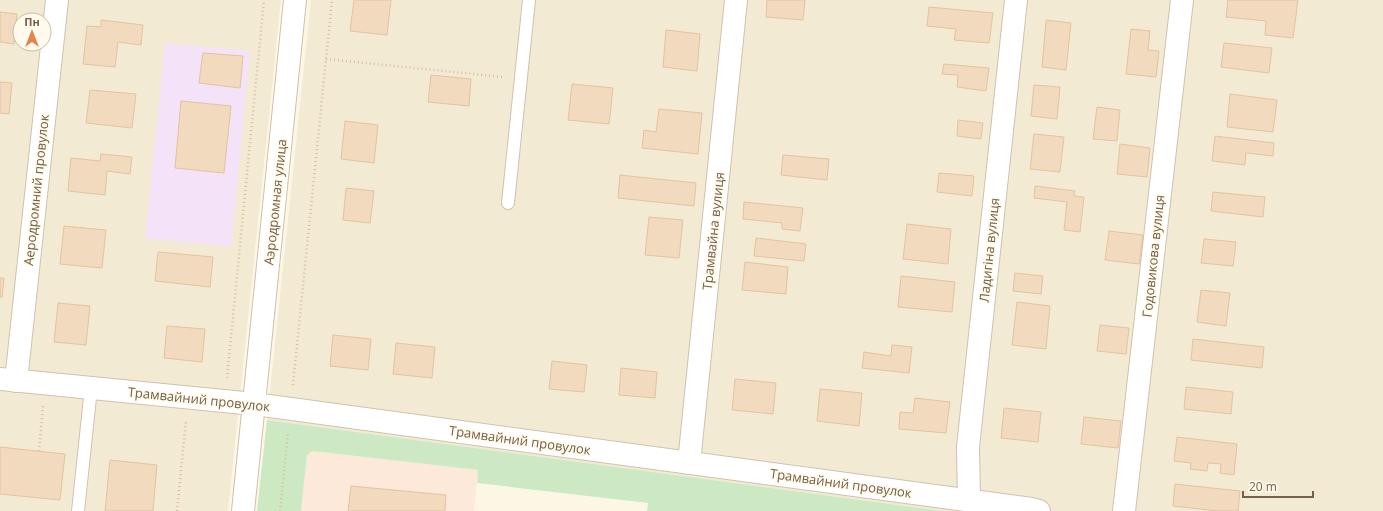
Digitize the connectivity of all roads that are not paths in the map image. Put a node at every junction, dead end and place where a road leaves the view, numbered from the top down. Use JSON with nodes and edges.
{"nodes":[{"id":1,"x":57,"y":0,"type":"edge"},
{"id":2,"x":296,"y":0,"type":"edge"},
{"id":3,"x":529,"y":0,"type":"edge"},
{"id":4,"x":736,"y":0,"type":"edge"},
{"id":5,"x":1016,"y":0,"type":"edge"},
{"id":6,"x":1182,"y":0,"type":"edge"},
{"id":7,"x":508,"y":203,"type":"dead end"},
{"id":8,"x":8,"y":380,"type":"edge"},
{"id":9,"x":91,"y":388,"type":"junction"},
{"id":10,"x":254,"y":404,"type":"junction"},
{"id":11,"x":689,"y":463,"type":"junction"},
{"id":12,"x":969,"y":500,"type":"junction"},
{"id":13,"x":78,"y":511,"type":"edge"},
{"id":14,"x":243,"y":511,"type":"edge"},
{"id":15,"x":1039,"y":511,"type":"edge"},
{"id":16,"x":1124,"y":511,"type":"edge"}],
"edges":[{"from":1,"to":8,"type":"street","name":"Аеродромний провулок"},
{"from":2,"to":10,"type":"street","name":"Аэродромная улица"},
{"from":3,"to":7,"type":"lane"},
{"from":4,"to":11,"type":"street","name":"Трамвайна вулиця"},
{"from":5,"to":12,"type":"street","name":"Ладигіна вулиця"},
{"from":6,"to":16,"type":"street","name":"Годовикова вулиця"},
{"from":8,"to":9,"type":"street","name":"Трамвайний провулок"},
{"from":9,"to":10,"type":"street","name":"Трамвайний провулок"},
{"from":9,"to":13,"type":"lane"},
{"from":10,"to":11,"type":"street","name":"Трамвайний провулок"},
{"from":10,"to":14,"type":"street","name":"Аэродромная улица"},
{"from":11,"to":12,"type":"street","name":"Трамвайний провулок"},
{"from":12,"to":15,"type":"street","name":"Трамвайний провулок"}]}
